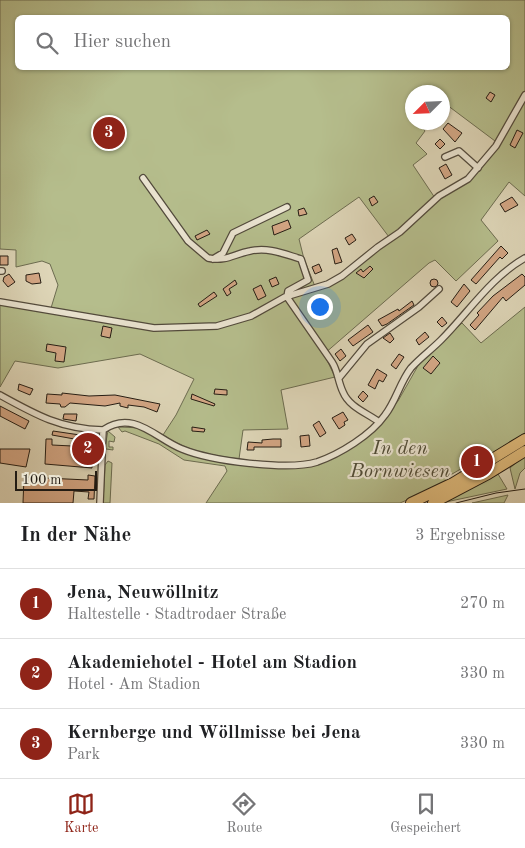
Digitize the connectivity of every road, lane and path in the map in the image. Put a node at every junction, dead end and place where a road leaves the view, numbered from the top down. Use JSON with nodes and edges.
{"nodes":[{"id":1,"x":525,"y":96,"type":"edge"},
{"id":2,"x":444,"y":157,"type":"dead end"},
{"id":3,"x":478,"y":168,"type":"junction"},
{"id":4,"x":143,"y":178,"type":"dead end"},
{"id":5,"x":287,"y":207,"type":"dead end"},
{"id":6,"x":525,"y":258,"type":"edge"},
{"id":7,"x":213,"y":259,"type":"junction"},
{"id":8,"x":439,"y":289,"type":"dead end"},
{"id":9,"x":287,"y":297,"type":"junction"},
{"id":10,"x":0,"y":302,"type":"edge"},
{"id":11,"x":339,"y":378,"type":"junction"},
{"id":12,"x":0,"y":395,"type":"edge"},
{"id":13,"x":379,"y":422,"type":"junction"},
{"id":14,"x":103,"y":430,"type":"junction"},
{"id":15,"x":525,"y":439,"type":"edge"},
{"id":16,"x":525,"y":451,"type":"edge"},
{"id":17,"x":100,"y":503,"type":"edge"},
{"id":18,"x":411,"y":503,"type":"edge"},
{"id":19,"x":433,"y":503,"type":"edge"}],
"edges":[{"from":1,"to":3,"type":"street"},
{"from":2,"to":3,"type":"street"},
{"from":3,"to":9,"type":"street"},
{"from":4,"to":7,"type":"street"},
{"from":5,"to":7,"type":"street"},
{"from":6,"to":13,"type":"street"},
{"from":7,"to":9,"type":"street"},
{"from":8,"to":11,"type":"street"},
{"from":9,"to":10,"type":"street"},
{"from":9,"to":11,"type":"street"},
{"from":11,"to":13,"type":"street"},
{"from":12,"to":14,"type":"street"},
{"from":13,"to":14,"type":"street"},
{"from":14,"to":17,"type":"street"},
{"from":15,"to":18,"type":"main road"},
{"from":16,"to":19,"type":"main road"}]}
